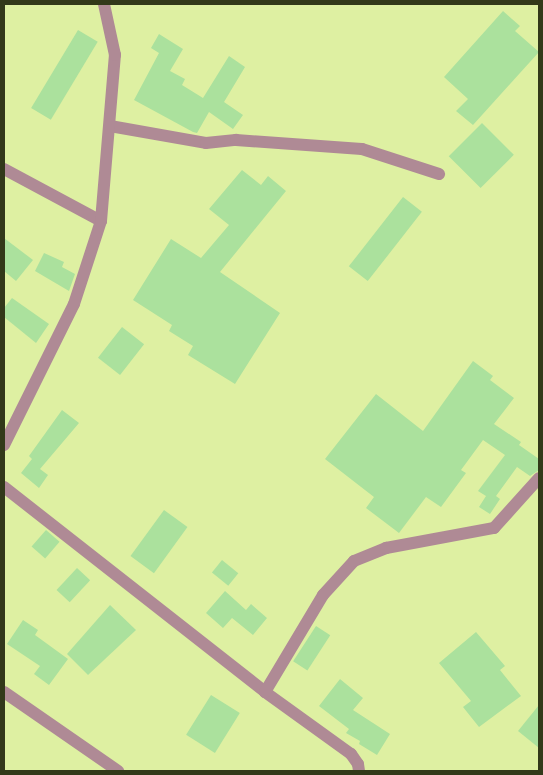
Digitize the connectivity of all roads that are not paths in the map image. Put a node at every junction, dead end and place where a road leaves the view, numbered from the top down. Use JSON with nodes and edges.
{"nodes":[{"id":1,"x":104,"y":4,"type":"edge"},
{"id":2,"x":110,"y":126,"type":"junction"},
{"id":3,"x":4,"y":169,"type":"edge"},
{"id":4,"x":438,"y":174,"type":"dead end"},
{"id":5,"x":101,"y":221,"type":"junction"},
{"id":6,"x":4,"y":444,"type":"edge"},
{"id":7,"x":539,"y":478,"type":"edge"},
{"id":8,"x":4,"y":487,"type":"edge"},
{"id":9,"x":4,"y":692,"type":"edge"},
{"id":10,"x":265,"y":692,"type":"junction"},
{"id":11,"x":118,"y":771,"type":"edge"},
{"id":12,"x":359,"y":771,"type":"edge"}],
"edges":[{"from":1,"to":2,"type":"street"},
{"from":2,"to":4,"type":"street"},
{"from":2,"to":5,"type":"street"},
{"from":3,"to":5,"type":"street"},
{"from":5,"to":6,"type":"street"},
{"from":7,"to":10,"type":"street"},
{"from":8,"to":10,"type":"street"},
{"from":9,"to":11,"type":"street"},
{"from":10,"to":12,"type":"street"}]}
